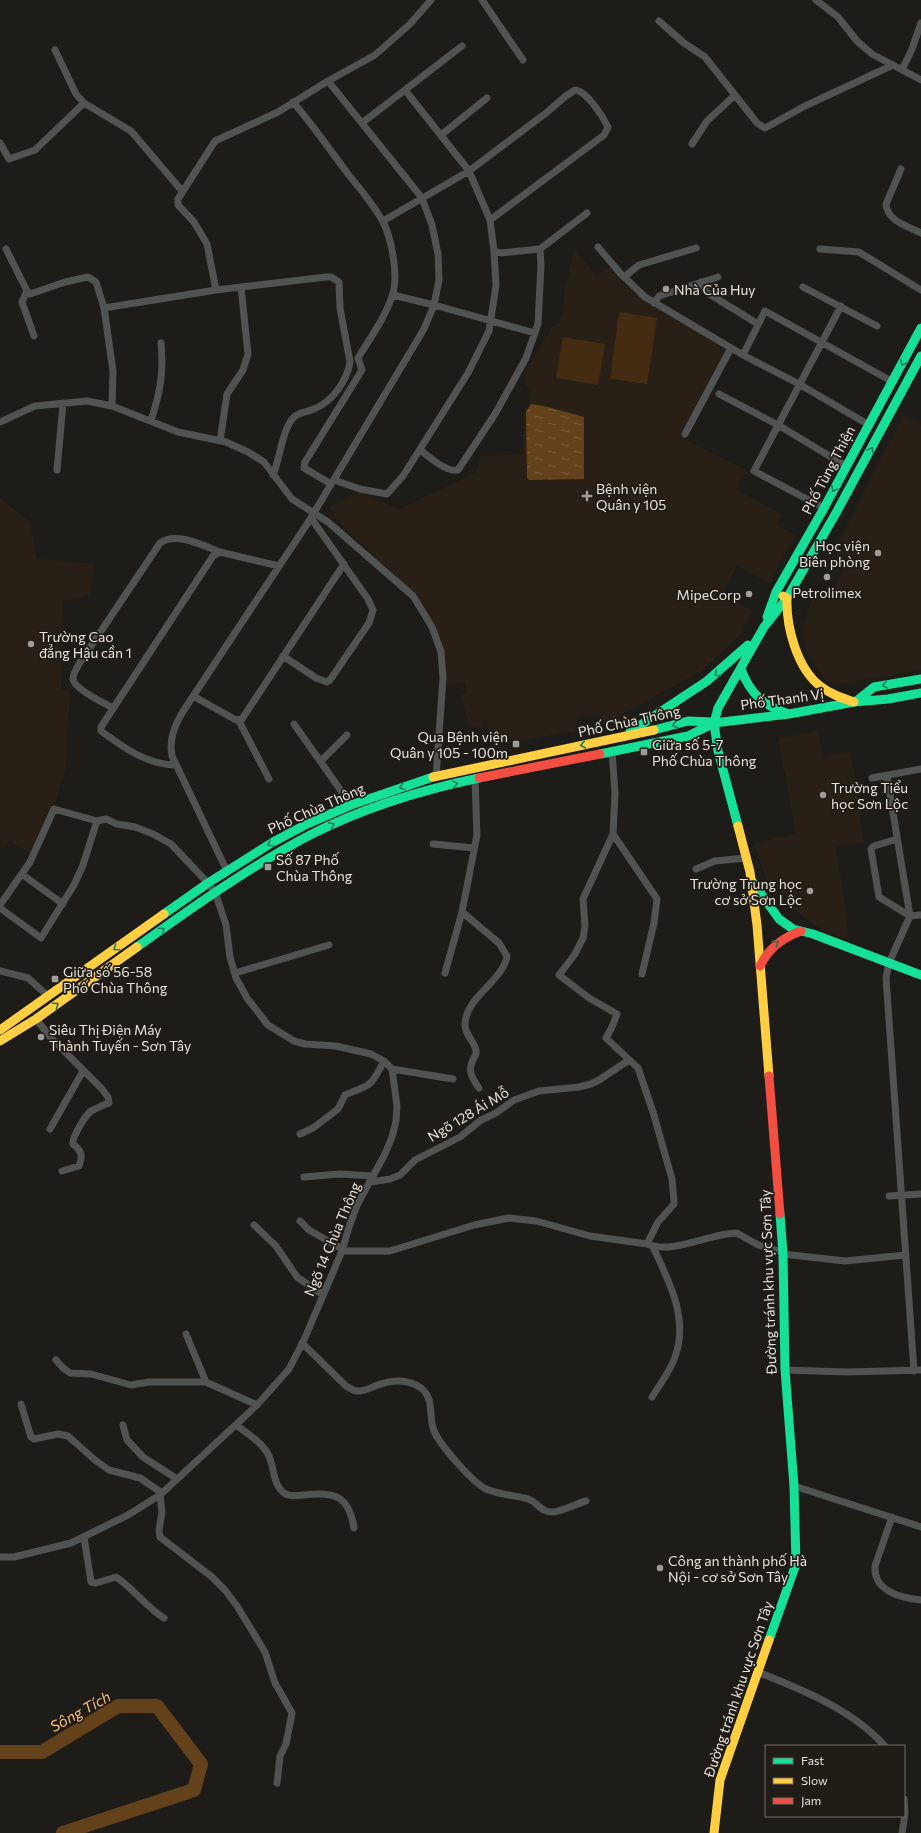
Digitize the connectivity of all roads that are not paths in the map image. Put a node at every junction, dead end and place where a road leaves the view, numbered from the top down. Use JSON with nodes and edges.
{"nodes":[{"id":1,"x":431,"y":0,"type":"edge"},
{"id":2,"x":482,"y":0,"type":"edge"},
{"id":3,"x":816,"y":0,"type":"edge"},
{"id":4,"x":659,"y":21,"type":"dead end"},
{"id":5,"x":921,"y":22,"type":"edge"},
{"id":6,"x":462,"y":46,"type":"dead end"},
{"id":7,"x":56,"y":50,"type":"dead end"},
{"id":8,"x":523,"y":60,"type":"dead end"},
{"id":9,"x":892,"y":65,"type":"junction"},
{"id":10,"x":902,"y":70,"type":"junction"},
{"id":11,"x":921,"y":80,"type":"edge"},
{"id":12,"x":328,"y":81,"type":"junction"},
{"id":13,"x":406,"y":90,"type":"junction"},
{"id":14,"x":735,"y":95,"type":"junction"},
{"id":15,"x":487,"y":98,"type":"dead end"},
{"id":16,"x":293,"y":102,"type":"junction"},
{"id":17,"x":84,"y":103,"type":"junction"},
{"id":18,"x":362,"y":123,"type":"junction"},
{"id":19,"x":441,"y":135,"type":"junction"},
{"id":20,"x":0,"y":142,"type":"edge"},
{"id":21,"x":692,"y":144,"type":"dead end"},
{"id":22,"x":901,"y":169,"type":"dead end"},
{"id":23,"x":469,"y":171,"type":"junction"},
{"id":24,"x":182,"y":191,"type":"junction"},
{"id":25,"x":422,"y":198,"type":"junction"},
{"id":26,"x":587,"y":213,"type":"dead end"},
{"id":27,"x":490,"y":220,"type":"junction"},
{"id":28,"x":383,"y":221,"type":"junction"},
{"id":29,"x":921,"y":233,"type":"edge"},
{"id":30,"x":598,"y":247,"type":"dead end"},
{"id":31,"x":696,"y":248,"type":"dead end"},
{"id":32,"x":6,"y":249,"type":"dead end"},
{"id":33,"x":820,"y":249,"type":"dead end"},
{"id":34,"x":540,"y":250,"type":"junction"},
{"id":35,"x":494,"y":251,"type":"junction"},
{"id":36,"x":624,"y":277,"type":"junction"},
{"id":37,"x":718,"y":277,"type":"dead end"},
{"id":38,"x":701,"y":282,"type":"junction"},
{"id":39,"x":241,"y":287,"type":"junction"},
{"id":40,"x":803,"y":288,"type":"dead end"},
{"id":41,"x":216,"y":290,"type":"junction"},
{"id":42,"x":921,"y":290,"type":"edge"},
{"id":43,"x":27,"y":291,"type":"junction"},
{"id":44,"x":393,"y":295,"type":"junction"},
{"id":45,"x":654,"y":303,"type":"junction"},
{"id":46,"x":434,"y":304,"type":"junction"},
{"id":47,"x":841,"y":306,"type":"junction"},
{"id":48,"x":104,"y":308,"type":"junction"},
{"id":49,"x":491,"y":320,"type":"junction"},
{"id":50,"x":758,"y":324,"type":"junction"},
{"id":51,"x":877,"y":326,"type":"dead end"},
{"id":52,"x":921,"y":328,"type":"edge"},
{"id":53,"x":535,"y":333,"type":"junction"},
{"id":54,"x":34,"y":336,"type":"dead end"},
{"id":55,"x":822,"y":341,"type":"junction"},
{"id":56,"x":161,"y":343,"type":"dead end"},
{"id":57,"x":731,"y":348,"type":"junction"},
{"id":58,"x":743,"y":355,"type":"junction"},
{"id":59,"x":921,"y":356,"type":"edge"},
{"id":60,"x":893,"y":382,"type":"junction"},
{"id":61,"x":800,"y":384,"type":"junction"},
{"id":62,"x":719,"y":394,"type":"dead end"},
{"id":63,"x":63,"y":403,"type":"junction"},
{"id":64,"x":112,"y":406,"type":"junction"},
{"id":65,"x":151,"y":421,"type":"junction"},
{"id":66,"x":0,"y":422,"type":"edge"},
{"id":67,"x":778,"y":425,"type":"junction"},
{"id":68,"x":869,"y":425,"type":"junction"},
{"id":69,"x":685,"y":434,"type":"dead end"},
{"id":70,"x":220,"y":441,"type":"junction"},
{"id":71,"x":420,"y":450,"type":"junction"},
{"id":72,"x":846,"y":466,"type":"junction"},
{"id":73,"x":57,"y":470,"type":"dead end"},
{"id":74,"x":273,"y":475,"type":"junction"},
{"id":75,"x":332,"y":482,"type":"junction"},
{"id":76,"x":824,"y":508,"type":"junction"},
{"id":77,"x":312,"y":516,"type":"junction"},
{"id":78,"x":220,"y":552,"type":"junction"},
{"id":79,"x":344,"y":564,"type":"junction"},
{"id":80,"x":279,"y":566,"type":"junction"},
{"id":81,"x":776,"y":592,"type":"junction"},
{"id":82,"x":787,"y":598,"type":"junction"},
{"id":83,"x":764,"y":627,"type":"junction"},
{"id":84,"x":283,"y":656,"type":"junction"},
{"id":85,"x":741,"y":669,"type":"junction"},
{"id":86,"x":921,"y":679,"type":"edge"},
{"id":87,"x":921,"y":693,"type":"edge"},
{"id":88,"x":193,"y":696,"type":"junction"},
{"id":89,"x":854,"y":702,"type":"junction"},
{"id":90,"x":113,"y":708,"type":"junction"},
{"id":91,"x":789,"y":714,"type":"junction"},
{"id":92,"x":239,"y":721,"type":"junction"},
{"id":93,"x":714,"y":722,"type":"junction"},
{"id":94,"x":294,"y":724,"type":"dead end"},
{"id":95,"x":347,"y":735,"type":"dead end"},
{"id":96,"x":621,"y":737,"type":"junction"},
{"id":97,"x":599,"y":742,"type":"junction"},
{"id":98,"x":612,"y":751,"type":"junction"},
{"id":99,"x":602,"y":754,"type":"junction"},
{"id":100,"x":322,"y":761,"type":"junction"},
{"id":101,"x":175,"y":765,"type":"junction"},
{"id":102,"x":921,"y":769,"type":"edge"},
{"id":103,"x":436,"y":776,"type":"junction"},
{"id":104,"x":887,"y":776,"type":"junction"},
{"id":105,"x":872,"y":778,"type":"dead end"},
{"id":106,"x":269,"y":779,"type":"dead end"},
{"id":107,"x":475,"y":780,"type":"junction"},
{"id":108,"x":434,"y":788,"type":"junction"},
{"id":109,"x":351,"y":805,"type":"junction"},
{"id":110,"x":97,"y":821,"type":"junction"},
{"id":111,"x":307,"y":824,"type":"junction"},
{"id":112,"x":613,"y":834,"type":"junction"},
{"id":113,"x":311,"y":835,"type":"junction"},
{"id":114,"x":897,"y":839,"type":"junction"},
{"id":115,"x":432,"y":844,"type":"dead end"},
{"id":116,"x":474,"y":848,"type":"junction"},
{"id":117,"x":746,"y":858,"type":"junction"},
{"id":118,"x":696,"y":869,"type":"dead end"},
{"id":119,"x":227,"y":871,"type":"junction"},
{"id":120,"x":22,"y":875,"type":"junction"},
{"id":121,"x":751,"y":880,"type":"junction"},
{"id":122,"x":208,"y":883,"type":"junction"},
{"id":123,"x":215,"y":892,"type":"junction"},
{"id":124,"x":63,"y":904,"type":"junction"},
{"id":125,"x":0,"y":906,"type":"edge"},
{"id":126,"x":462,"y":912,"type":"junction"},
{"id":127,"x":921,"y":914,"type":"edge"},
{"id":128,"x":910,"y":916,"type":"junction"},
{"id":129,"x":801,"y":931,"type":"junction"},
{"id":130,"x":329,"y":945,"type":"dead end"},
{"id":131,"x":890,"y":963,"type":"junction"},
{"id":132,"x":760,"y":966,"type":"junction"},
{"id":133,"x":0,"y":970,"type":"edge"},
{"id":134,"x":235,"y":973,"type":"junction"},
{"id":135,"x":445,"y":973,"type":"dead end"},
{"id":136,"x":642,"y":974,"type":"dead end"},
{"id":137,"x":921,"y":974,"type":"edge"},
{"id":138,"x":48,"y":996,"type":"junction"},
{"id":139,"x":36,"y":1019,"type":"junction"},
{"id":140,"x":2,"y":1026,"type":"edge"},
{"id":141,"x":12,"y":1033,"type":"junction"},
{"id":142,"x":0,"y":1041,"type":"edge"},
{"id":143,"x":629,"y":1060,"type":"junction"},
{"id":144,"x":384,"y":1061,"type":"junction"},
{"id":145,"x":392,"y":1069,"type":"junction"},
{"id":146,"x":84,"y":1071,"type":"junction"},
{"id":147,"x":453,"y":1079,"type":"dead end"},
{"id":148,"x":479,"y":1088,"type":"dead end"},
{"id":149,"x":50,"y":1129,"type":"dead end"},
{"id":150,"x":300,"y":1134,"type":"dead end"},
{"id":151,"x":62,"y":1171,"type":"dead end"},
{"id":152,"x":304,"y":1176,"type":"dead end"},
{"id":153,"x":372,"y":1179,"type":"junction"},
{"id":154,"x":921,"y":1194,"type":"edge"},
{"id":155,"x":901,"y":1195,"type":"junction"},
{"id":156,"x":889,"y":1196,"type":"dead end"},
{"id":157,"x":300,"y":1221,"type":"dead end"},
{"id":158,"x":254,"y":1225,"type":"dead end"},
{"id":159,"x":650,"y":1245,"type":"junction"},
{"id":160,"x":342,"y":1250,"type":"junction"},
{"id":161,"x":783,"y":1254,"type":"junction"},
{"id":162,"x":906,"y":1256,"type":"junction"},
{"id":163,"x":323,"y":1295,"type":"junction"},
{"id":164,"x":186,"y":1334,"type":"dead end"},
{"id":165,"x":302,"y":1343,"type":"junction"},
{"id":166,"x":56,"y":1360,"type":"dead end"},
{"id":167,"x":785,"y":1370,"type":"junction"},
{"id":168,"x":917,"y":1371,"type":"edge"},
{"id":169,"x":206,"y":1382,"type":"junction"},
{"id":170,"x":652,"y":1397,"type":"dead end"},
{"id":171,"x":21,"y":1404,"type":"dead end"},
{"id":172,"x":257,"y":1405,"type":"junction"},
{"id":173,"x":124,"y":1425,"type":"dead end"},
{"id":174,"x":236,"y":1425,"type":"junction"},
{"id":175,"x":177,"y":1479,"type":"junction"},
{"id":176,"x":794,"y":1486,"type":"junction"},
{"id":177,"x":161,"y":1494,"type":"junction"},
{"id":178,"x":586,"y":1500,"type":"dead end"},
{"id":179,"x":892,"y":1517,"type":"junction"},
{"id":180,"x":921,"y":1527,"type":"edge"},
{"id":181,"x":354,"y":1528,"type":"dead end"},
{"id":182,"x":84,"y":1537,"type":"junction"},
{"id":183,"x":0,"y":1557,"type":"edge"},
{"id":184,"x":921,"y":1600,"type":"edge"},
{"id":185,"x":164,"y":1618,"type":"dead end"},
{"id":186,"x":758,"y":1672,"type":"junction"},
{"id":187,"x":884,"y":1745,"type":"edge"},
{"id":188,"x":276,"y":1783,"type":"dead end"},
{"id":189,"x":905,"y":1817,"type":"edge"},
{"id":190,"x":714,"y":1833,"type":"edge"},
{"id":191,"x":902,"y":1833,"type":"edge"}],
"edges":[{"from":1,"to":12,"type":"street"},
{"from":2,"to":8,"type":"street"},
{"from":3,"to":9,"type":"street"},
{"from":4,"to":14,"type":"street"},
{"from":5,"to":10,"type":"street"},
{"from":6,"to":13,"type":"street"},
{"from":7,"to":17,"type":"street"},
{"from":9,"to":10,"type":"street"},
{"from":9,"to":14,"type":"street"},
{"from":10,"to":11,"type":"street"},
{"from":12,"to":16,"type":"street"},
{"from":12,"to":18,"type":"street"},
{"from":13,"to":18,"type":"street"},
{"from":13,"to":19,"type":"street"},
{"from":14,"to":21,"type":"street"},
{"from":15,"to":19,"type":"street"},
{"from":16,"to":24,"type":"street"},
{"from":16,"to":28,"type":"street"},
{"from":17,"to":20,"type":"street"},
{"from":17,"to":24,"type":"street"},
{"from":18,"to":25,"type":"street"},
{"from":19,"to":23,"type":"street"},
{"from":22,"to":29,"type":"street"},
{"from":23,"to":25,"type":"street"},
{"from":23,"to":27,"type":"street"},
{"from":23,"to":27,"type":"street"},
{"from":24,"to":41,"type":"street"},
{"from":25,"to":28,"type":"street"},
{"from":25,"to":46,"type":"street"},
{"from":26,"to":34,"type":"street"},
{"from":27,"to":35,"type":"street"},
{"from":28,"to":44,"type":"street"},
{"from":30,"to":36,"type":"street"},
{"from":31,"to":36,"type":"street"},
{"from":32,"to":43,"type":"street"},
{"from":33,"to":42,"type":"street"},
{"from":34,"to":35,"type":"street"},
{"from":34,"to":53,"type":"street"},
{"from":35,"to":49,"type":"street"},
{"from":36,"to":45,"type":"street"},
{"from":37,"to":38,"type":"street"},
{"from":38,"to":45,"type":"street"},
{"from":38,"to":50,"type":"street"},
{"from":39,"to":41,"type":"street"},
{"from":39,"to":70,"type":"street"},
{"from":39,"to":74,"type":"street"},
{"from":40,"to":47,"type":"street"},
{"from":41,"to":48,"type":"street"},
{"from":43,"to":48,"type":"street"},
{"from":43,"to":54,"type":"street"},
{"from":44,"to":46,"type":"street"},
{"from":44,"to":75,"type":"street"},
{"from":45,"to":57,"type":"street"},
{"from":46,"to":49,"type":"street"},
{"from":46,"to":75,"type":"street"},
{"from":47,"to":51,"type":"street"},
{"from":47,"to":55,"type":"street"},
{"from":48,"to":64,"type":"street"},
{"from":49,"to":53,"type":"street"},
{"from":49,"to":71,"type":"street"},
{"from":50,"to":55,"type":"street"},
{"from":50,"to":58,"type":"street"},
{"from":52,"to":60,"type":"main road","name":"Phố Tùng Thiện","one_way":true},
{"from":53,"to":71,"type":"street"},
{"from":55,"to":60,"type":"street"},
{"from":55,"to":61,"type":"street"},
{"from":56,"to":65,"type":"street"},
{"from":57,"to":58,"type":"street"},
{"from":57,"to":69,"type":"street"},
{"from":58,"to":61,"type":"street"},
{"from":82,"to":59,"type":"main road","name":"Phố Tùng Thiện","one_way":true},
{"from":60,"to":68,"type":"main road","name":"Phố Tùng Thiện"},
{"from":61,"to":67,"type":"street"},
{"from":61,"to":68,"type":"street"},
{"from":62,"to":67,"type":"street"},
{"from":63,"to":64,"type":"street"},
{"from":63,"to":66,"type":"street"},
{"from":63,"to":73,"type":"street"},
{"from":64,"to":65,"type":"street"},
{"from":65,"to":70,"type":"street"},
{"from":67,"to":72,"type":"street"},
{"from":67,"to":76,"type":"street"},
{"from":68,"to":72,"type":"main road","name":"Phố Tùng Thiện"},
{"from":70,"to":74,"type":"street"},
{"from":71,"to":75,"type":"street"},
{"from":72,"to":76,"type":"main road","name":"Phố Tùng Thiện","one_way":true},
{"from":74,"to":77,"type":"street"},
{"from":75,"to":77,"type":"street"},
{"from":76,"to":81,"type":"main road","name":"Phố Tùng Thiện"},
{"from":77,"to":79,"type":"street"},
{"from":77,"to":80,"type":"street"},
{"from":77,"to":103,"type":"street"},
{"from":78,"to":80,"type":"street"},
{"from":78,"to":90,"type":"street"},
{"from":78,"to":90,"type":"street"},
{"from":79,"to":84,"type":"street"},
{"from":79,"to":84,"type":"street"},
{"from":80,"to":88,"type":"street"},
{"from":81,"to":82,"type":"main road"},
{"from":81,"to":83,"type":"main road","name":"Phố Tùng Thiện"},
{"from":82,"to":83,"type":"main road","name":"Phố Tùng Thiện"},
{"from":82,"to":89,"type":"main road"},
{"from":83,"to":85,"type":"main road","name":"Phố Tùng Thiện"},
{"from":83,"to":96,"type":"main road","one_way":true},
{"from":84,"to":92,"type":"street"},
{"from":85,"to":91,"type":"main road"},
{"from":85,"to":93,"type":"main road","name":"Phố Tùng Thiện"},
{"from":86,"to":89,"type":"main road","name":"Phố Thanh Vị","one_way":true},
{"from":87,"to":89,"type":"main road","name":"Phố Thanh Vị"},
{"from":88,"to":92,"type":"street"},
{"from":88,"to":101,"type":"street"},
{"from":89,"to":91,"type":"main road","name":"Phố Thanh Vị"},
{"from":90,"to":101,"type":"street"},
{"from":91,"to":93,"type":"main road","name":"Phố Thanh Vị"},
{"from":92,"to":106,"type":"street"},
{"from":93,"to":96,"type":"main road","name":"Phố Chùa Thông","one_way":true},
{"from":93,"to":98,"type":"main road","name":"Phố Chùa Thông"},
{"from":93,"to":117,"type":"main road","name":"Đường tránh khu vực Sơn Tây"},
{"from":94,"to":100,"type":"street"},
{"from":95,"to":100,"type":"street"},
{"from":96,"to":97,"type":"main road","name":"Phố Chùa Thông"},
{"from":97,"to":99,"type":"main road"},
{"from":97,"to":103,"type":"main road","name":"Phố Chùa Thông","one_way":true},
{"from":98,"to":99,"type":"main road","name":"Phố Chùa Thông"},
{"from":98,"to":112,"type":"street"},
{"from":99,"to":107,"type":"main road","name":"Phố Chùa Thông"},
{"from":100,"to":109,"type":"street"},
{"from":101,"to":119,"type":"street"},
{"from":102,"to":104,"type":"street"},
{"from":103,"to":108,"type":"street"},
{"from":103,"to":109,"type":"main road","name":"Phố Chùa Thông","one_way":true},
{"from":104,"to":105,"type":"street"},
{"from":104,"to":114,"type":"street"},
{"from":108,"to":107,"type":"main road","name":"Phố Chùa Thông","one_way":true},
{"from":107,"to":116,"type":"street"},
{"from":113,"to":108,"type":"main road","name":"Phố Chùa Thông","one_way":true},
{"from":109,"to":111,"type":"main road","name":"Phố Chùa Thông"},
{"from":110,"to":120,"type":"street"},
{"from":110,"to":122,"type":"street"},
{"from":110,"to":124,"type":"street"},
{"from":111,"to":113,"type":"main road"},
{"from":111,"to":119,"type":"main road","name":"Phố Chùa Thông","one_way":true},
{"from":112,"to":136,"type":"street"},
{"from":112,"to":143,"type":"street"},
{"from":113,"to":123,"type":"main road","name":"Phố Chùa Thông"},
{"from":114,"to":128,"type":"street"},
{"from":114,"to":128,"type":"street"},
{"from":115,"to":116,"type":"street"},
{"from":116,"to":126,"type":"street"},
{"from":117,"to":118,"type":"street"},
{"from":117,"to":121,"type":"main road","name":"Đường tránh khu vực Sơn Tây"},
{"from":119,"to":122,"type":"main road","name":"Phố Chùa Thông"},
{"from":120,"to":124,"type":"street"},
{"from":120,"to":125,"type":"street"},
{"from":121,"to":129,"type":"main road"},
{"from":121,"to":132,"type":"main road","name":"Đường tránh khu vực Sơn Tây"},
{"from":122,"to":123,"type":"street"},
{"from":122,"to":138,"type":"main road","name":"Phố Chùa Thông","one_way":true},
{"from":123,"to":134,"type":"street"},
{"from":139,"to":123,"type":"main road","name":"Phố Chùa Thông","one_way":true},
{"from":124,"to":125,"type":"street"},
{"from":126,"to":135,"type":"street"},
{"from":126,"to":148,"type":"street"},
{"from":127,"to":128,"type":"street"},
{"from":128,"to":131,"type":"street"},
{"from":129,"to":131,"type":"main road"},
{"from":132,"to":129,"type":"main road","one_way":true},
{"from":130,"to":134,"type":"street"},
{"from":131,"to":137,"type":"main road"},
{"from":131,"to":155,"type":"street"},
{"from":132,"to":161,"type":"main road","name":"Đường tránh khu vực Sơn Tây"},
{"from":133,"to":138,"type":"street"},
{"from":134,"to":144,"type":"street"},
{"from":138,"to":140,"type":"main road","name":"Phố Chùa Thông"},
{"from":139,"to":141,"type":"main road","name":"Phố Chùa Thông"},
{"from":139,"to":146,"type":"street"},
{"from":140,"to":141,"type":"street"},
{"from":141,"to":142,"type":"main road","name":"Phố Chùa Thông"},
{"from":143,"to":153,"type":"street","name":"Ngõ 128 Ái Mỗ"},
{"from":143,"to":159,"type":"street"},
{"from":144,"to":145,"type":"street"},
{"from":144,"to":150,"type":"street"},
{"from":145,"to":147,"type":"street"},
{"from":145,"to":153,"type":"street","name":"Ngõ 14 Chùa Thông"},
{"from":146,"to":149,"type":"street"},
{"from":146,"to":151,"type":"street"},
{"from":152,"to":153,"type":"street","name":"Ngõ 128 Ái Mỗ"},
{"from":153,"to":160,"type":"street","name":"Ngõ 14 Chùa Thông"},
{"from":154,"to":155,"type":"street"},
{"from":155,"to":156,"type":"street"},
{"from":155,"to":162,"type":"street"},
{"from":157,"to":160,"type":"street"},
{"from":158,"to":163,"type":"street"},
{"from":159,"to":160,"type":"street"},
{"from":159,"to":161,"type":"street"},
{"from":159,"to":170,"type":"street"},
{"from":160,"to":163,"type":"street","name":"Ngõ 14 Chùa Thông"},
{"from":161,"to":162,"type":"street"},
{"from":161,"to":167,"type":"main road","name":"Đường tránh khu vực Sơn Tây"},
{"from":162,"to":168,"type":"street"},
{"from":163,"to":165,"type":"street","name":"Ngõ 14 Chùa Thông"},
{"from":164,"to":169,"type":"street"},
{"from":165,"to":172,"type":"street","name":"Ngõ 14 Chùa Thông"},
{"from":165,"to":178,"type":"street"},
{"from":166,"to":169,"type":"street"},
{"from":167,"to":168,"type":"street"},
{"from":167,"to":176,"type":"main road","name":"Đường tránh khu vực Sơn Tây"},
{"from":169,"to":172,"type":"street"},
{"from":171,"to":177,"type":"street"},
{"from":172,"to":174,"type":"street","name":"Ngõ 14 Chùa Thông"},
{"from":173,"to":175,"type":"street"},
{"from":174,"to":175,"type":"street","name":"Ngõ 14 Chùa Thông"},
{"from":174,"to":181,"type":"street"},
{"from":175,"to":177,"type":"street","name":"Ngõ 14 Chùa Thông"},
{"from":176,"to":179,"type":"street"},
{"from":176,"to":186,"type":"main road","name":"Đường tránh khu vực Sơn Tây"},
{"from":177,"to":182,"type":"street","name":"Ngõ 14 Chùa Thông"},
{"from":177,"to":188,"type":"street"},
{"from":179,"to":180,"type":"street"},
{"from":179,"to":184,"type":"street"},
{"from":182,"to":183,"type":"street","name":"Ngõ 14 Chùa Thông"},
{"from":182,"to":185,"type":"street"},
{"from":186,"to":187,"type":"street"},
{"from":186,"to":190,"type":"main road","name":"Đường tránh khu vực Sơn Tây"},
{"from":189,"to":191,"type":"street"}]}
